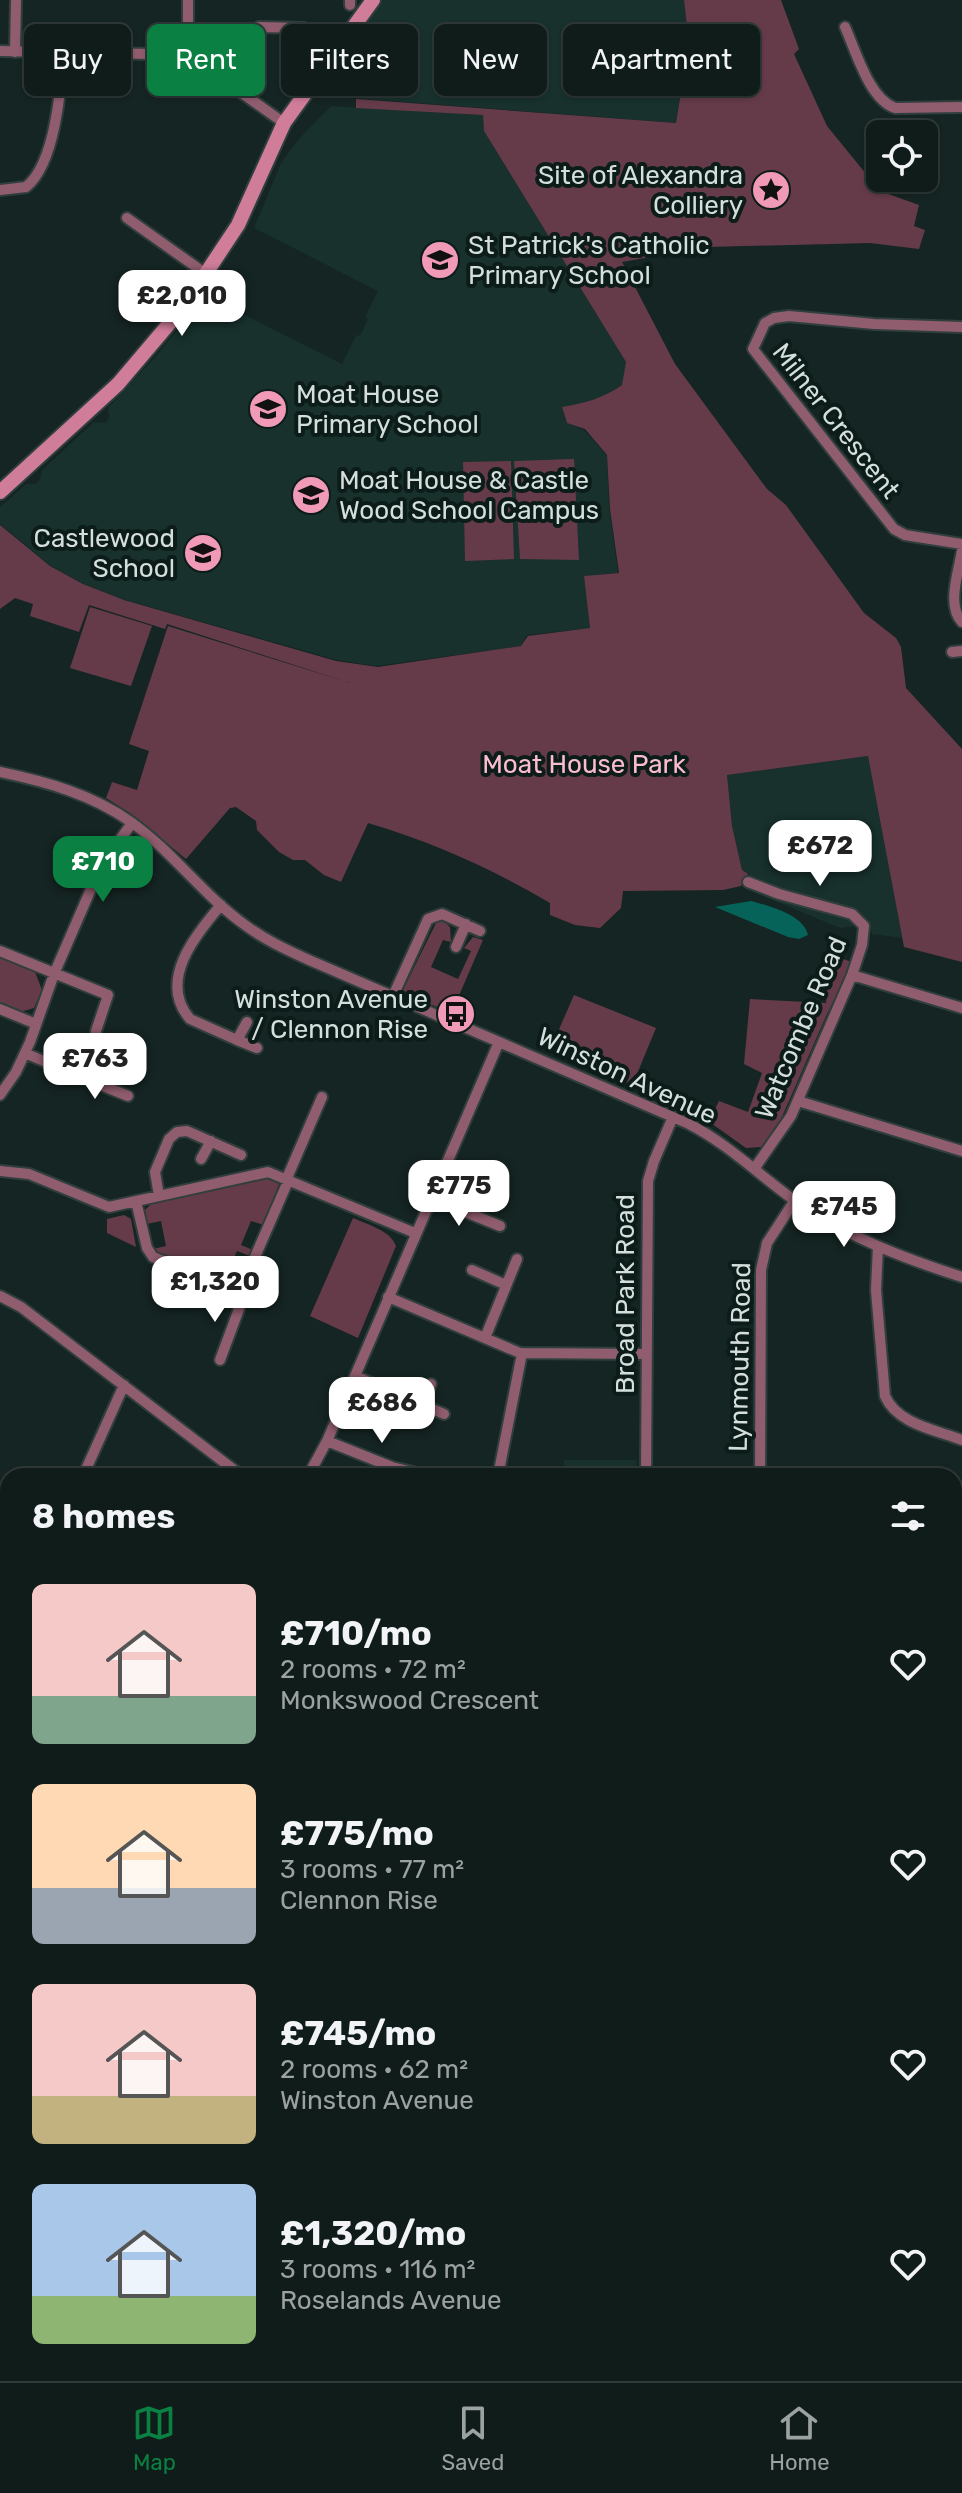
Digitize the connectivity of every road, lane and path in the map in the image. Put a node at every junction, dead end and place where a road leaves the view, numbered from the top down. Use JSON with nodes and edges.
{"nodes":[{"id":1,"x":16,"y":0,"type":"edge"},
{"id":2,"x":188,"y":0,"type":"edge"},
{"id":3,"x":373,"y":0,"type":"edge"},
{"id":4,"x":188,"y":24,"type":"edge"},
{"id":5,"x":845,"y":27,"type":"dead end"},
{"id":6,"x":0,"y":51,"type":"edge"},
{"id":7,"x":15,"y":52,"type":"junction"},
{"id":8,"x":24,"y":52,"type":"edge"},
{"id":9,"x":60,"y":96,"type":"edge"},
{"id":10,"x":247,"y":96,"type":"edge"},
{"id":11,"x":962,"y":107,"type":"edge"},
{"id":12,"x":284,"y":123,"type":"junction"},
{"id":13,"x":0,"y":190,"type":"edge"},
{"id":14,"x":127,"y":218,"type":"dead end"},
{"id":15,"x":206,"y":274,"type":"junction"},
{"id":16,"x":962,"y":327,"type":"edge"},
{"id":17,"x":0,"y":492,"type":"edge"},
{"id":18,"x":962,"y":544,"type":"edge"},
{"id":19,"x":962,"y":550,"type":"edge"},
{"id":20,"x":962,"y":622,"type":"edge"},
{"id":21,"x":0,"y":772,"type":"edge"},
{"id":22,"x":132,"y":823,"type":"junction"},
{"id":23,"x":748,"y":882,"type":"dead end"},
{"id":24,"x":221,"y":905,"type":"junction"},
{"id":25,"x":466,"y":924,"type":"junction"},
{"id":26,"x":480,"y":931,"type":"dead end"},
{"id":27,"x":456,"y":947,"type":"dead end"},
{"id":28,"x":0,"y":951,"type":"edge"},
{"id":29,"x":54,"y":974,"type":"junction"},
{"id":30,"x":852,"y":975,"type":"junction"},
{"id":31,"x":393,"y":996,"type":"junction"},
{"id":32,"x":962,"y":1008,"type":"edge"},
{"id":33,"x":0,"y":1009,"type":"edge"},
{"id":34,"x":247,"y":1022,"type":"dead end"},
{"id":35,"x":36,"y":1024,"type":"junction"},
{"id":36,"x":237,"y":1040,"type":"junction"},
{"id":37,"x":499,"y":1042,"type":"junction"},
{"id":38,"x":257,"y":1048,"type":"dead end"},
{"id":39,"x":25,"y":1053,"type":"junction"},
{"id":40,"x":76,"y":1075,"type":"junction"},
{"id":41,"x":0,"y":1095,"type":"edge"},
{"id":42,"x":128,"y":1096,"type":"dead end"},
{"id":43,"x":322,"y":1097,"type":"dead end"},
{"id":44,"x":798,"y":1101,"type":"junction"},
{"id":45,"x":673,"y":1117,"type":"junction"},
{"id":46,"x":211,"y":1141,"type":"junction"},
{"id":47,"x":962,"y":1151,"type":"edge"},
{"id":48,"x":241,"y":1155,"type":"dead end"},
{"id":49,"x":201,"y":1159,"type":"dead end"},
{"id":50,"x":754,"y":1169,"type":"junction"},
{"id":51,"x":0,"y":1171,"type":"edge"},
{"id":52,"x":288,"y":1179,"type":"junction"},
{"id":53,"x":159,"y":1196,"type":"junction"},
{"id":54,"x":431,"y":1198,"type":"junction"},
{"id":55,"x":795,"y":1200,"type":"junction"},
{"id":56,"x":136,"y":1201,"type":"junction"},
{"id":57,"x":500,"y":1226,"type":"dead end"},
{"id":58,"x":415,"y":1233,"type":"junction"},
{"id":59,"x":878,"y":1247,"type":"junction"},
{"id":60,"x":517,"y":1259,"type":"dead end"},
{"id":61,"x":472,"y":1270,"type":"dead end"},
{"id":62,"x":962,"y":1277,"type":"edge"},
{"id":63,"x":506,"y":1285,"type":"junction"},
{"id":64,"x":233,"y":1289,"type":"junction"},
{"id":65,"x":0,"y":1296,"type":"edge"},
{"id":66,"x":388,"y":1297,"type":"junction"},
{"id":67,"x":485,"y":1338,"type":"junction"},
{"id":68,"x":522,"y":1353,"type":"junction"},
{"id":69,"x":646,"y":1354,"type":"junction"},
{"id":70,"x":220,"y":1360,"type":"dead end"},
{"id":71,"x":355,"y":1376,"type":"junction"},
{"id":72,"x":431,"y":1384,"type":"dead end"},
{"id":73,"x":124,"y":1385,"type":"junction"},
{"id":74,"x":422,"y":1405,"type":"junction"},
{"id":75,"x":444,"y":1414,"type":"dead end"},
{"id":76,"x":962,"y":1440,"type":"edge"},
{"id":77,"x":327,"y":1441,"type":"junction"},
{"id":78,"x":87,"y":1468,"type":"edge"},
{"id":79,"x":232,"y":1468,"type":"edge"},
{"id":80,"x":312,"y":1468,"type":"edge"},
{"id":81,"x":396,"y":1468,"type":"edge"},
{"id":82,"x":500,"y":1468,"type":"edge"},
{"id":83,"x":646,"y":1468,"type":"edge"},
{"id":84,"x":760,"y":1468,"type":"edge"}],
"edges":[{"from":1,"to":7,"type":"street"},
{"from":2,"to":4,"type":"street"},
{"from":3,"to":12,"type":"street"},
{"from":5,"to":11,"type":"street"},
{"from":6,"to":7,"type":"street"},
{"from":7,"to":8,"type":"street"},
{"from":9,"to":13,"type":"street"},
{"from":10,"to":12,"type":"street"},
{"from":12,"to":15,"type":"street"},
{"from":14,"to":15,"type":"street"},
{"from":15,"to":17,"type":"street"},
{"from":16,"to":18,"type":"street","name":"Milner Crescent"},
{"from":19,"to":20,"type":"street"},
{"from":21,"to":22,"type":"street","name":"Winston Avenue"},
{"from":22,"to":24,"type":"street","name":"Winston Avenue"},
{"from":22,"to":29,"type":"street"},
{"from":23,"to":30,"type":"street","name":"Watcombe Road"},
{"from":24,"to":31,"type":"street","name":"Winston Avenue"},
{"from":24,"to":36,"type":"street"},
{"from":25,"to":26,"type":"street"},
{"from":25,"to":27,"type":"street"},
{"from":25,"to":31,"type":"street"},
{"from":28,"to":29,"type":"street"},
{"from":29,"to":35,"type":"street"},
{"from":29,"to":40,"type":"street"},
{"from":30,"to":32,"type":"street"},
{"from":30,"to":44,"type":"street","name":"Watcombe Road"},
{"from":31,"to":37,"type":"street","name":"Winston Avenue"},
{"from":33,"to":35,"type":"street"},
{"from":34,"to":36,"type":"street"},
{"from":35,"to":39,"type":"street"},
{"from":36,"to":38,"type":"street"},
{"from":37,"to":45,"type":"street","name":"Winston Avenue"},
{"from":37,"to":54,"type":"street"},
{"from":39,"to":40,"type":"street"},
{"from":39,"to":41,"type":"street"},
{"from":40,"to":42,"type":"street"},
{"from":43,"to":52,"type":"street"},
{"from":44,"to":47,"type":"street"},
{"from":44,"to":50,"type":"street","name":"Watcombe Road"},
{"from":45,"to":50,"type":"street","name":"Winston Avenue"},
{"from":45,"to":69,"type":"street","name":"Broad Park Road"},
{"from":46,"to":48,"type":"street"},
{"from":46,"to":49,"type":"street"},
{"from":46,"to":53,"type":"street"},
{"from":50,"to":55,"type":"street","name":"Winston Avenue"},
{"from":51,"to":56,"type":"street"},
{"from":52,"to":53,"type":"street"},
{"from":52,"to":58,"type":"street"},
{"from":52,"to":64,"type":"street"},
{"from":53,"to":56,"type":"street"},
{"from":54,"to":57,"type":"street"},
{"from":54,"to":58,"type":"street"},
{"from":55,"to":59,"type":"street","name":"Winston Avenue"},
{"from":55,"to":84,"type":"street","name":"Lynmouth Road"},
{"from":56,"to":64,"type":"street"},
{"from":58,"to":66,"type":"street"},
{"from":59,"to":62,"type":"street","name":"Winston Avenue"},
{"from":59,"to":76,"type":"street"},
{"from":60,"to":63,"type":"street"},
{"from":61,"to":63,"type":"street"},
{"from":63,"to":67,"type":"street"},
{"from":64,"to":70,"type":"street"},
{"from":65,"to":73,"type":"street"},
{"from":66,"to":67,"type":"street"},
{"from":66,"to":71,"type":"street"},
{"from":67,"to":68,"type":"street"},
{"from":68,"to":69,"type":"street"},
{"from":68,"to":82,"type":"street"},
{"from":69,"to":83,"type":"street","name":"Broad Park Road"},
{"from":71,"to":74,"type":"street"},
{"from":71,"to":77,"type":"street"},
{"from":72,"to":74,"type":"street"},
{"from":73,"to":78,"type":"street"},
{"from":73,"to":79,"type":"street"},
{"from":74,"to":75,"type":"street"},
{"from":77,"to":80,"type":"street"},
{"from":77,"to":81,"type":"street"}]}
